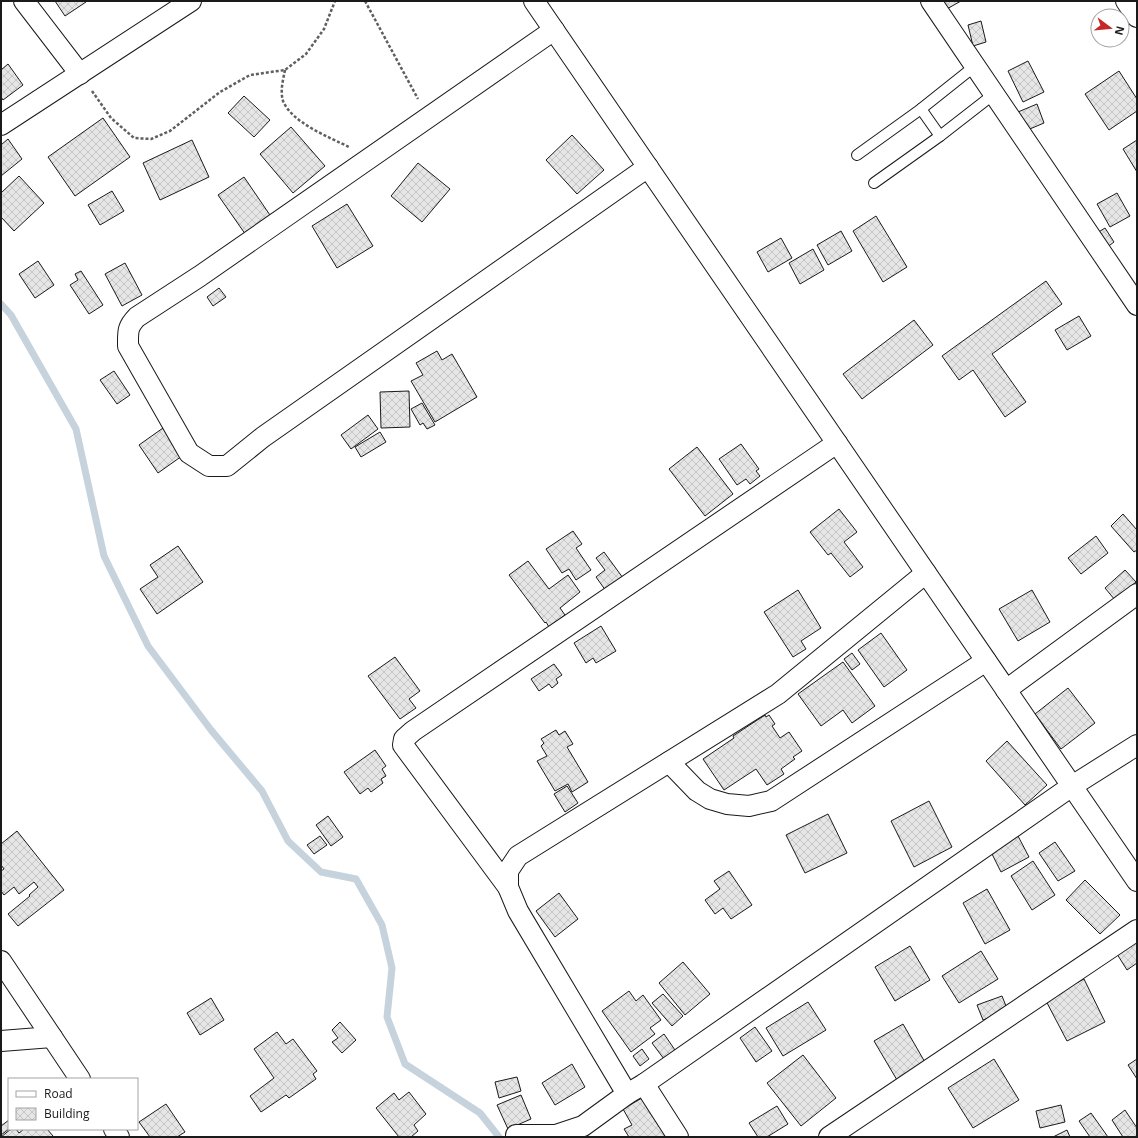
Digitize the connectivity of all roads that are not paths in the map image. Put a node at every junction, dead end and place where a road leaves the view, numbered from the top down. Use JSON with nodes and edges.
{"nodes":[{"id":1,"x":24,"y":1,"type":"edge"},
{"id":2,"x":191,"y":1,"type":"edge"},
{"id":3,"x":534,"y":1,"type":"edge"},
{"id":4,"x":931,"y":1,"type":"edge"},
{"id":5,"x":1126,"y":1,"type":"edge"},
{"id":6,"x":1137,"y":17,"type":"edge"},
{"id":7,"x":554,"y":30,"type":"junction"},
{"id":8,"x":975,"y":66,"type":"junction"},
{"id":9,"x":80,"y":74,"type":"junction"},
{"id":10,"x":994,"y":94,"type":"junction"},
{"id":11,"x":921,"y":109,"type":"junction"},
{"id":12,"x":1,"y":125,"type":"edge"},
{"id":13,"x":940,"y":136,"type":"junction"},
{"id":14,"x":857,"y":156,"type":"dead end"},
{"id":15,"x":648,"y":167,"type":"junction"},
{"id":16,"x":874,"y":183,"type":"dead end"},
{"id":17,"x":1136,"y":303,"type":"edge"},
{"id":18,"x":837,"y":443,"type":"junction"},
{"id":19,"x":926,"y":573,"type":"junction"},
{"id":20,"x":1137,"y":594,"type":"edge"},
{"id":21,"x":986,"y":661,"type":"junction"},
{"id":22,"x":1006,"y":690,"type":"junction"},
{"id":23,"x":1137,"y":745,"type":"edge"},
{"id":24,"x":669,"y":762,"type":"junction"},
{"id":25,"x":1072,"y":786,"type":"junction"},
{"id":26,"x":1137,"y":881,"type":"edge"},
{"id":27,"x":508,"y":887,"type":"junction"},
{"id":28,"x":1137,"y":930,"type":"edge"},
{"id":29,"x":1,"y":961,"type":"edge"},
{"id":30,"x":52,"y":1037,"type":"junction"},
{"id":31,"x":1,"y":1041,"type":"edge"},
{"id":32,"x":79,"y":1078,"type":"edge"},
{"id":33,"x":644,"y":1084,"type":"junction"},
{"id":34,"x":627,"y":1094,"type":"junction"},
{"id":35,"x":516,"y":1135,"type":"dead end"},
{"id":36,"x":678,"y":1137,"type":"edge"},
{"id":37,"x":829,"y":1137,"type":"edge"}],
"edges":[{"from":1,"to":9,"type":"street"},
{"from":2,"to":9,"type":"street"},
{"from":3,"to":7,"type":"street"},
{"from":4,"to":8,"type":"street"},
{"from":5,"to":6,"type":"street"},
{"from":7,"to":15,"type":"street"},
{"from":7,"to":15,"type":"street"},
{"from":8,"to":10,"type":"street"},
{"from":8,"to":11,"type":"lane"},
{"from":9,"to":12,"type":"street"},
{"from":10,"to":13,"type":"lane"},
{"from":10,"to":17,"type":"street"},
{"from":11,"to":13,"type":"lane"},
{"from":11,"to":14,"type":"lane"},
{"from":13,"to":16,"type":"lane"},
{"from":15,"to":18,"type":"street"},
{"from":18,"to":19,"type":"street"},
{"from":18,"to":27,"type":"street"},
{"from":19,"to":21,"type":"street"},
{"from":19,"to":24,"type":"street"},
{"from":20,"to":22,"type":"street"},
{"from":21,"to":22,"type":"street"},
{"from":21,"to":24,"type":"street"},
{"from":22,"to":25,"type":"street"},
{"from":23,"to":25,"type":"street"},
{"from":24,"to":27,"type":"street"},
{"from":25,"to":26,"type":"street"},
{"from":25,"to":33,"type":"street"},
{"from":27,"to":34,"type":"street"},
{"from":28,"to":37,"type":"street"},
{"from":29,"to":30,"type":"street"},
{"from":30,"to":31,"type":"street"},
{"from":30,"to":32,"type":"street"},
{"from":33,"to":34,"type":"street"},
{"from":33,"to":36,"type":"street"},
{"from":34,"to":35,"type":"street"}]}
